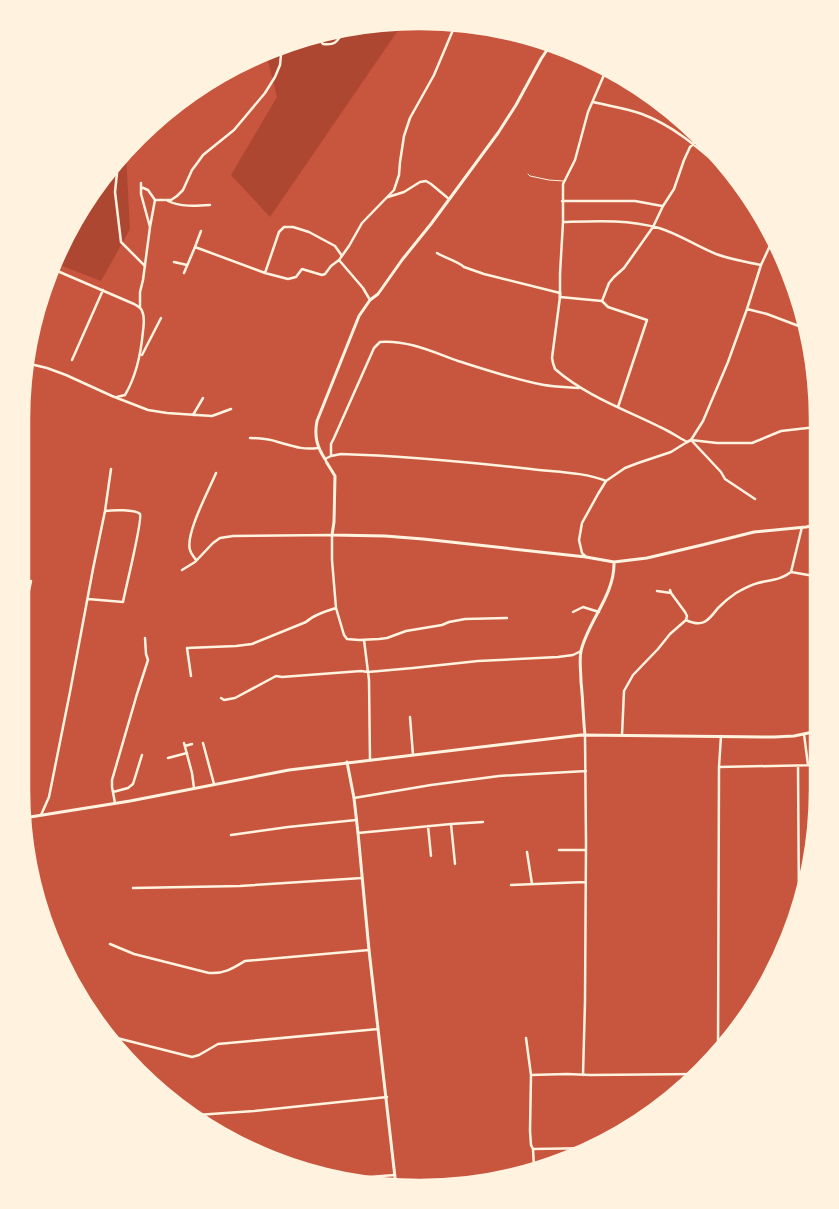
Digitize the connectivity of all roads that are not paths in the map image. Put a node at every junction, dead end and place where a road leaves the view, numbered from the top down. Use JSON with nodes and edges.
{"nodes":[{"id":1,"x":453,"y":31,"type":"edge"},
{"id":2,"x":340,"y":37,"type":"edge"},
{"id":3,"x":321,"y":41,"type":"edge"},
{"id":4,"x":547,"y":50,"type":"edge"},
{"id":5,"x":281,"y":54,"type":"edge"},
{"id":6,"x":604,"y":75,"type":"edge"},
{"id":7,"x":592,"y":102,"type":"junction"},
{"id":8,"x":694,"y":144,"type":"junction"},
{"id":9,"x":706,"y":155,"type":"edge"},
{"id":10,"x":116,"y":173,"type":"dead end"},
{"id":11,"x":528,"y":174,"type":"dead end"},
{"id":12,"x":564,"y":181,"type":"junction"},
{"id":13,"x":386,"y":198,"type":"junction"},
{"id":14,"x":449,"y":199,"type":"junction"},
{"id":15,"x":155,"y":200,"type":"junction"},
{"id":16,"x":167,"y":200,"type":"junction"},
{"id":17,"x":562,"y":201,"type":"junction"},
{"id":18,"x":210,"y":205,"type":"dead end"},
{"id":19,"x":663,"y":206,"type":"junction"},
{"id":20,"x":563,"y":222,"type":"junction"},
{"id":21,"x":150,"y":227,"type":"junction"},
{"id":22,"x":653,"y":227,"type":"junction"},
{"id":23,"x":200,"y":231,"type":"dead end"},
{"id":24,"x":769,"y":246,"type":"edge"},
{"id":25,"x":195,"y":247,"type":"junction"},
{"id":26,"x":437,"y":253,"type":"dead end"},
{"id":27,"x":342,"y":256,"type":"junction"},
{"id":28,"x":340,"y":260,"type":"junction"},
{"id":29,"x":174,"y":262,"type":"dead end"},
{"id":30,"x":187,"y":265,"type":"junction"},
{"id":31,"x":761,"y":265,"type":"junction"},
{"id":32,"x":145,"y":266,"type":"junction"},
{"id":33,"x":58,"y":271,"type":"edge"},
{"id":34,"x":184,"y":273,"type":"dead end"},
{"id":35,"x":265,"y":273,"type":"junction"},
{"id":36,"x":103,"y":290,"type":"junction"},
{"id":37,"x":560,"y":295,"type":"junction"},
{"id":38,"x":370,"y":300,"type":"junction"},
{"id":39,"x":602,"y":301,"type":"junction"},
{"id":40,"x":140,"y":307,"type":"junction"},
{"id":41,"x":748,"y":309,"type":"junction"},
{"id":42,"x":160,"y":318,"type":"dead end"},
{"id":43,"x":799,"y":326,"type":"edge"},
{"id":44,"x":140,"y":359,"type":"junction"},
{"id":45,"x":72,"y":360,"type":"dead end"},
{"id":46,"x":33,"y":365,"type":"edge"},
{"id":47,"x":581,"y":388,"type":"junction"},
{"id":48,"x":116,"y":398,"type":"junction"},
{"id":49,"x":203,"y":398,"type":"dead end"},
{"id":50,"x":618,"y":407,"type":"junction"},
{"id":51,"x":230,"y":409,"type":"dead end"},
{"id":52,"x":193,"y":415,"type":"junction"},
{"id":53,"x":810,"y":428,"type":"edge"},
{"id":54,"x":250,"y":438,"type":"dead end"},
{"id":55,"x":691,"y":440,"type":"junction"},
{"id":56,"x":687,"y":442,"type":"junction"},
{"id":57,"x":318,"y":448,"type":"junction"},
{"id":58,"x":330,"y":456,"type":"junction"},
{"id":59,"x":326,"y":461,"type":"junction"},
{"id":60,"x":110,"y":469,"type":"dead end"},
{"id":61,"x":216,"y":473,"type":"dead end"},
{"id":62,"x":606,"y":481,"type":"junction"},
{"id":63,"x":755,"y":499,"type":"dead end"},
{"id":64,"x":105,"y":511,"type":"junction"},
{"id":65,"x":810,"y":526,"type":"edge"},
{"id":66,"x":802,"y":528,"type":"junction"},
{"id":67,"x":332,"y":535,"type":"junction"},
{"id":68,"x":586,"y":557,"type":"junction"},
{"id":69,"x":196,"y":560,"type":"junction"},
{"id":70,"x":614,"y":562,"type":"junction"},
{"id":71,"x":182,"y":570,"type":"dead end"},
{"id":72,"x":791,"y":572,"type":"junction"},
{"id":73,"x":810,"y":575,"type":"edge"},
{"id":74,"x":31,"y":581,"type":"dead end"},
{"id":75,"x":29,"y":591,"type":"edge"},
{"id":76,"x":657,"y":591,"type":"dead end"},
{"id":77,"x":88,"y":599,"type":"junction"},
{"id":78,"x":336,"y":608,"type":"junction"},
{"id":79,"x":573,"y":612,"type":"dead end"},
{"id":80,"x":599,"y":612,"type":"junction"},
{"id":81,"x":507,"y":618,"type":"dead end"},
{"id":82,"x":686,"y":620,"type":"junction"},
{"id":83,"x":145,"y":638,"type":"dead end"},
{"id":84,"x":364,"y":640,"type":"junction"},
{"id":85,"x":581,"y":652,"type":"junction"},
{"id":86,"x":368,"y":672,"type":"junction"},
{"id":87,"x":191,"y":676,"type":"dead end"},
{"id":88,"x":221,"y":698,"type":"dead end"},
{"id":89,"x":410,"y":717,"type":"dead end"},
{"id":90,"x":810,"y":733,"type":"edge"},
{"id":91,"x":804,"y":734,"type":"junction"},
{"id":92,"x":585,"y":735,"type":"junction"},
{"id":93,"x":622,"y":735,"type":"junction"},
{"id":94,"x":721,"y":736,"type":"junction"},
{"id":95,"x":203,"y":742,"type":"dead end"},
{"id":96,"x":192,"y":744,"type":"dead end"},
{"id":97,"x":187,"y":753,"type":"junction"},
{"id":98,"x":142,"y":755,"type":"dead end"},
{"id":99,"x":413,"y":755,"type":"junction"},
{"id":100,"x":168,"y":758,"type":"dead end"},
{"id":101,"x":370,"y":760,"type":"junction"},
{"id":102,"x":347,"y":762,"type":"junction"},
{"id":103,"x":808,"y":765,"type":"joint"},
{"id":104,"x":798,"y":766,"type":"junction"},
{"id":105,"x":719,"y":767,"type":"junction"},
{"id":106,"x":586,"y":770,"type":"junction"},
{"id":107,"x":214,"y":784,"type":"junction"},
{"id":108,"x":194,"y":788,"type":"junction"},
{"id":109,"x":113,"y":792,"type":"junction"},
{"id":110,"x":354,"y":798,"type":"junction"},
{"id":111,"x":115,"y":803,"type":"junction"},
{"id":112,"x":41,"y":815,"type":"junction"},
{"id":113,"x":30,"y":817,"type":"edge"},
{"id":114,"x":356,"y":820,"type":"junction"},
{"id":115,"x":483,"y":822,"type":"dead end"},
{"id":116,"x":451,"y":824,"type":"junction"},
{"id":117,"x":428,"y":826,"type":"junction"},
{"id":118,"x":358,"y":833,"type":"junction"},
{"id":119,"x":231,"y":835,"type":"dead end"},
{"id":120,"x":559,"y":850,"type":"dead end"},
{"id":121,"x":586,"y":850,"type":"junction"},
{"id":122,"x":527,"y":852,"type":"dead end"},
{"id":123,"x":431,"y":856,"type":"dead end"},
{"id":124,"x":455,"y":864,"type":"dead end"},
{"id":125,"x":362,"y":878,"type":"junction"},
{"id":126,"x":800,"y":880,"type":"edge"},
{"id":127,"x":585,"y":882,"type":"junction"},
{"id":128,"x":532,"y":884,"type":"junction"},
{"id":129,"x":511,"y":885,"type":"dead end"},
{"id":130,"x":133,"y":888,"type":"dead end"},
{"id":131,"x":110,"y":944,"type":"dead end"},
{"id":132,"x":369,"y":950,"type":"junction"},
{"id":133,"x":378,"y":1029,"type":"junction"},
{"id":134,"x":119,"y":1038,"type":"edge"},
{"id":135,"x":526,"y":1038,"type":"dead end"},
{"id":136,"x":718,"y":1041,"type":"edge"},
{"id":137,"x":583,"y":1074,"type":"junction"},
{"id":138,"x":687,"y":1074,"type":"edge"},
{"id":139,"x":531,"y":1075,"type":"junction"},
{"id":140,"x":386,"y":1097,"type":"junction"},
{"id":141,"x":203,"y":1115,"type":"edge"},
{"id":142,"x":575,"y":1148,"type":"edge"},
{"id":143,"x":533,"y":1149,"type":"junction"},
{"id":144,"x":534,"y":1163,"type":"edge"},
{"id":145,"x":395,"y":1175,"type":"junction"},
{"id":146,"x":368,"y":1177,"type":"edge"},
{"id":147,"x":395,"y":1179,"type":"edge"}],
"edges":[{"from":1,"to":13,"type":"street"},
{"from":2,"to":3,"type":"street"},
{"from":4,"to":14,"type":"street"},
{"from":5,"to":16,"type":"street"},
{"from":6,"to":7,"type":"street"},
{"from":7,"to":8,"type":"street"},
{"from":7,"to":12,"type":"street"},
{"from":8,"to":9,"type":"street"},
{"from":8,"to":19,"type":"street"},
{"from":10,"to":32,"type":"street"},
{"from":11,"to":12,"type":"lane"},
{"from":12,"to":17,"type":"street"},
{"from":13,"to":14,"type":"street"},
{"from":13,"to":27,"type":"street"},
{"from":14,"to":38,"type":"street"},
{"from":15,"to":16,"type":"street"},
{"from":15,"to":21,"type":"street"},
{"from":15,"to":21,"type":"street"},
{"from":16,"to":18,"type":"street"},
{"from":17,"to":19,"type":"street"},
{"from":17,"to":20,"type":"street"},
{"from":19,"to":22,"type":"street"},
{"from":20,"to":22,"type":"street"},
{"from":20,"to":37,"type":"street"},
{"from":21,"to":32,"type":"street"},
{"from":22,"to":31,"type":"street"},
{"from":22,"to":39,"type":"street"},
{"from":23,"to":25,"type":"street"},
{"from":24,"to":31,"type":"street"},
{"from":25,"to":30,"type":"street"},
{"from":25,"to":35,"type":"street"},
{"from":26,"to":37,"type":"street"},
{"from":27,"to":28,"type":"street"},
{"from":27,"to":35,"type":"street"},
{"from":28,"to":35,"type":"street"},
{"from":28,"to":38,"type":"street"},
{"from":29,"to":30,"type":"street"},
{"from":30,"to":34,"type":"street"},
{"from":31,"to":41,"type":"street"},
{"from":32,"to":40,"type":"street"},
{"from":33,"to":36,"type":"street"},
{"from":36,"to":40,"type":"street"},
{"from":36,"to":45,"type":"street"},
{"from":37,"to":39,"type":"street"},
{"from":37,"to":47,"type":"street"},
{"from":38,"to":57,"type":"street"},
{"from":39,"to":50,"type":"street"},
{"from":40,"to":44,"type":"street"},
{"from":41,"to":43,"type":"street"},
{"from":41,"to":55,"type":"street"},
{"from":42,"to":44,"type":"street"},
{"from":44,"to":48,"type":"street"},
{"from":46,"to":48,"type":"street"},
{"from":47,"to":50,"type":"street"},
{"from":47,"to":58,"type":"street"},
{"from":48,"to":52,"type":"street"},
{"from":49,"to":52,"type":"street"},
{"from":50,"to":56,"type":"street"},
{"from":51,"to":52,"type":"street"},
{"from":53,"to":55,"type":"street"},
{"from":54,"to":57,"type":"street"},
{"from":55,"to":56,"type":"street"},
{"from":55,"to":63,"type":"street"},
{"from":56,"to":62,"type":"street"},
{"from":57,"to":59,"type":"street"},
{"from":58,"to":59,"type":"street"},
{"from":58,"to":62,"type":"street"},
{"from":59,"to":67,"type":"street"},
{"from":60,"to":64,"type":"street"},
{"from":61,"to":69,"type":"street"},
{"from":62,"to":68,"type":"street"},
{"from":64,"to":77,"type":"street"},
{"from":64,"to":77,"type":"street"},
{"from":65,"to":66,"type":"street"},
{"from":66,"to":70,"type":"street"},
{"from":66,"to":72,"type":"street"},
{"from":67,"to":68,"type":"street"},
{"from":67,"to":69,"type":"street"},
{"from":67,"to":78,"type":"street"},
{"from":68,"to":70,"type":"street"},
{"from":69,"to":71,"type":"street"},
{"from":70,"to":80,"type":"street"},
{"from":72,"to":73,"type":"street"},
{"from":72,"to":82,"type":"street"},
{"from":74,"to":75,"type":"street"},
{"from":76,"to":82,"type":"street"},
{"from":77,"to":112,"type":"street"},
{"from":78,"to":84,"type":"street"},
{"from":78,"to":87,"type":"street"},
{"from":79,"to":80,"type":"street"},
{"from":80,"to":85,"type":"street"},
{"from":81,"to":84,"type":"street"},
{"from":82,"to":93,"type":"street"},
{"from":83,"to":109,"type":"street"},
{"from":84,"to":86,"type":"street"},
{"from":85,"to":86,"type":"street"},
{"from":85,"to":92,"type":"street"},
{"from":86,"to":88,"type":"street"},
{"from":86,"to":101,"type":"street"},
{"from":89,"to":99,"type":"street"},
{"from":90,"to":91,"type":"street"},
{"from":91,"to":94,"type":"street"},
{"from":91,"to":103,"type":"street"},
{"from":92,"to":93,"type":"street"},
{"from":92,"to":99,"type":"street"},
{"from":92,"to":106,"type":"street"},
{"from":93,"to":94,"type":"street"},
{"from":94,"to":105,"type":"street"},
{"from":95,"to":107,"type":"street"},
{"from":96,"to":97,"type":"street"},
{"from":97,"to":100,"type":"street"},
{"from":97,"to":108,"type":"street"},
{"from":98,"to":109,"type":"street"},
{"from":99,"to":101,"type":"street"},
{"from":101,"to":102,"type":"street"},
{"from":102,"to":107,"type":"street"},
{"from":102,"to":110,"type":"street"},
{"from":103,"to":104,"type":"street"},
{"from":104,"to":105,"type":"street"},
{"from":104,"to":126,"type":"street"},
{"from":105,"to":136,"type":"street"},
{"from":106,"to":110,"type":"street"},
{"from":106,"to":121,"type":"street"},
{"from":107,"to":108,"type":"street"},
{"from":108,"to":111,"type":"street"},
{"from":109,"to":111,"type":"street"},
{"from":110,"to":114,"type":"street"},
{"from":111,"to":112,"type":"street"},
{"from":112,"to":113,"type":"street"},
{"from":114,"to":118,"type":"street"},
{"from":114,"to":119,"type":"street"},
{"from":115,"to":116,"type":"street"},
{"from":116,"to":117,"type":"street"},
{"from":116,"to":124,"type":"street"},
{"from":117,"to":118,"type":"street"},
{"from":117,"to":123,"type":"street"},
{"from":118,"to":125,"type":"street"},
{"from":120,"to":121,"type":"street"},
{"from":121,"to":127,"type":"street"},
{"from":122,"to":128,"type":"street"},
{"from":125,"to":130,"type":"street"},
{"from":125,"to":132,"type":"street"},
{"from":127,"to":128,"type":"street"},
{"from":127,"to":137,"type":"street"},
{"from":128,"to":129,"type":"street"},
{"from":131,"to":132,"type":"street"},
{"from":132,"to":133,"type":"street"},
{"from":133,"to":134,"type":"street"},
{"from":133,"to":140,"type":"street"},
{"from":135,"to":139,"type":"street"},
{"from":137,"to":138,"type":"street"},
{"from":137,"to":139,"type":"street"},
{"from":139,"to":143,"type":"street"},
{"from":140,"to":141,"type":"street"},
{"from":140,"to":145,"type":"street"},
{"from":142,"to":143,"type":"street"},
{"from":143,"to":144,"type":"street"},
{"from":145,"to":146,"type":"street"},
{"from":145,"to":147,"type":"street"}]}
